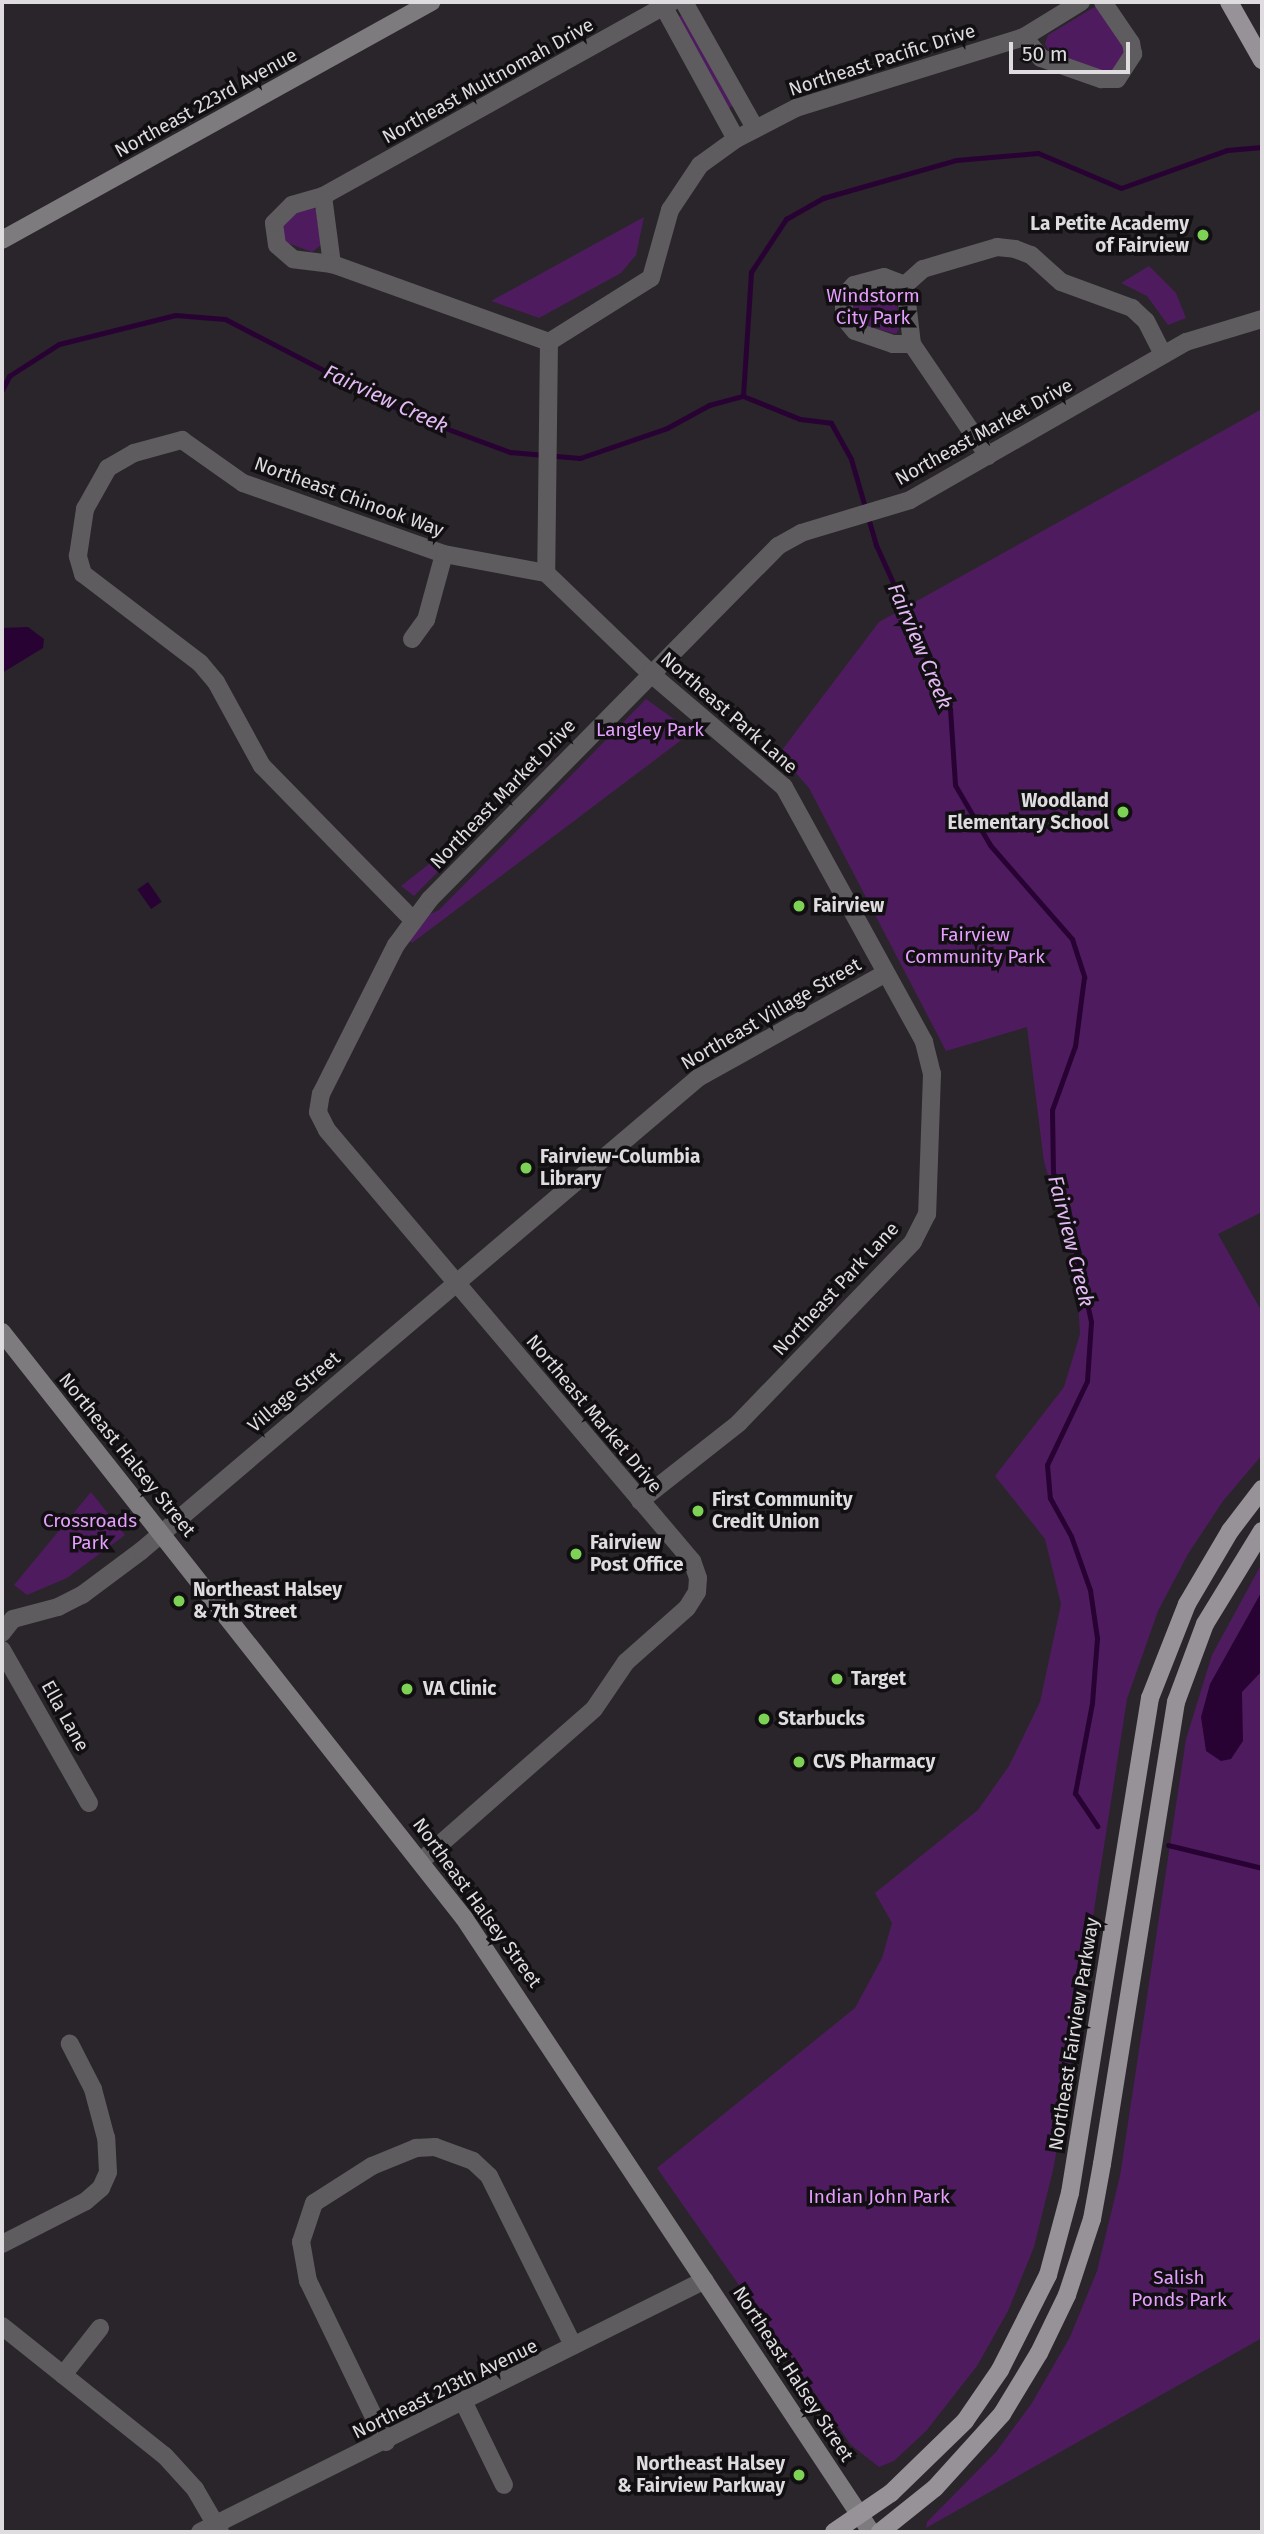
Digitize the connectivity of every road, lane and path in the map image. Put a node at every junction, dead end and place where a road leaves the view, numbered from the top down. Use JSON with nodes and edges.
{"nodes":[{"id":1,"x":431,"y":2,"type":"edge"},
{"id":2,"x":684,"y":2,"type":"edge"},
{"id":3,"x":1081,"y":2,"type":"edge"},
{"id":4,"x":1103,"y":2,"type":"edge"},
{"id":5,"x":1229,"y":2,"type":"edge"},
{"id":6,"x":665,"y":4,"type":"edge"},
{"id":7,"x":1024,"y":37,"type":"junction"},
{"id":8,"x":1262,"y":60,"type":"edge"},
{"id":9,"x":755,"y":128,"type":"junction"},
{"id":10,"x":736,"y":139,"type":"junction"},
{"id":11,"x":323,"y":196,"type":"junction"},
{"id":12,"x":2,"y":240,"type":"edge"},
{"id":13,"x":331,"y":264,"type":"junction"},
{"id":14,"x":905,"y":285,"type":"junction"},
{"id":15,"x":1262,"y":319,"type":"edge"},
{"id":16,"x":549,"y":342,"type":"junction"},
{"id":17,"x":912,"y":344,"type":"junction"},
{"id":18,"x":1163,"y":354,"type":"junction"},
{"id":19,"x":988,"y":456,"type":"junction"},
{"id":20,"x":444,"y":554,"type":"junction"},
{"id":21,"x":546,"y":573,"type":"junction"},
{"id":22,"x":412,"y":639,"type":"dead end"},
{"id":23,"x":650,"y":673,"type":"junction"},
{"id":24,"x":411,"y":918,"type":"junction"},
{"id":25,"x":886,"y":973,"type":"junction"},
{"id":26,"x":455,"y":1284,"type":"junction"},
{"id":27,"x":2,"y":1332,"type":"edge"},
{"id":28,"x":1262,"y":1489,"type":"edge"},
{"id":29,"x":640,"y":1501,"type":"junction"},
{"id":30,"x":1262,"y":1531,"type":"edge"},
{"id":31,"x":162,"y":1533,"type":"junction"},
{"id":32,"x":6,"y":1621,"type":"edge"},
{"id":33,"x":2,"y":1650,"type":"edge"},
{"id":34,"x":89,"y":1803,"type":"dead end"},
{"id":35,"x":421,"y":1861,"type":"junction"},
{"id":36,"x":70,"y":2044,"type":"dead end"},
{"id":37,"x":2,"y":2244,"type":"edge"},
{"id":38,"x":705,"y":2280,"type":"junction"},
{"id":39,"x":2,"y":2326,"type":"edge"},
{"id":40,"x":100,"y":2328,"type":"dead end"},
{"id":41,"x":573,"y":2345,"type":"junction"},
{"id":42,"x":63,"y":2375,"type":"junction"},
{"id":43,"x":464,"y":2403,"type":"junction"},
{"id":44,"x":386,"y":2442,"type":"junction"},
{"id":45,"x":504,"y":2485,"type":"dead end"},
{"id":46,"x":860,"y":2514,"type":"junction"},
{"id":47,"x":212,"y":2530,"type":"edge"},
{"id":48,"x":834,"y":2532,"type":"edge"},
{"id":49,"x":872,"y":2532,"type":"edge"},
{"id":50,"x":880,"y":2532,"type":"edge"}],
"edges":[{"from":1,"to":12,"type":"main road","name":"Northeast 223rd Avenue"},
{"from":2,"to":9,"type":"street"},
{"from":3,"to":7,"type":"street","name":"Northeast Pacific Drive"},
{"from":4,"to":7,"type":"street"},
{"from":5,"to":8,"type":"main road"},
{"from":6,"to":10,"type":"street"},
{"from":6,"to":11,"type":"street","name":"Northeast Multnomah Drive"},
{"from":7,"to":9,"type":"street","name":"Northeast Pacific Drive"},
{"from":9,"to":10,"type":"street"},
{"from":10,"to":16,"type":"street"},
{"from":11,"to":13,"type":"street"},
{"from":11,"to":13,"type":"street","name":"Northeast Multnomah Drive"},
{"from":13,"to":16,"type":"street","name":"Northeast Multnomah Drive"},
{"from":14,"to":17,"type":"street"},
{"from":14,"to":17,"type":"street"},
{"from":14,"to":18,"type":"street"},
{"from":15,"to":18,"type":"street","name":"Northeast Market Drive"},
{"from":16,"to":21,"type":"street"},
{"from":17,"to":19,"type":"street"},
{"from":18,"to":19,"type":"street","name":"Northeast Market Drive"},
{"from":19,"to":23,"type":"street","name":"Northeast Market Drive"},
{"from":20,"to":21,"type":"street","name":"Northeast Chinook Way"},
{"from":20,"to":22,"type":"street"},
{"from":20,"to":24,"type":"street","name":"Northeast Chinook Way"},
{"from":21,"to":23,"type":"street","name":"Northeast Park Lane"},
{"from":23,"to":24,"type":"street","name":"Northeast Market Drive"},
{"from":23,"to":25,"type":"street","name":"Northeast Park Lane"},
{"from":24,"to":26,"type":"street","name":"Northeast Market Drive"},
{"from":25,"to":26,"type":"street","name":"Northeast Village Street"},
{"from":25,"to":29,"type":"street","name":"Northeast Park Lane"},
{"from":26,"to":29,"type":"street","name":"Northeast Market Drive"},
{"from":26,"to":31,"type":"street","name":"Village Street"},
{"from":27,"to":31,"type":"main road","name":"Northeast Halsey Street"},
{"from":28,"to":46,"type":"main road","name":"Northeast Fairview Parkway"},
{"from":29,"to":35,"type":"street","name":"Northeast Market Drive"},
{"from":30,"to":50,"type":"main road"},
{"from":31,"to":32,"type":"street","name":"Village Street"},
{"from":31,"to":35,"type":"main road","name":"Northeast Halsey Street"},
{"from":33,"to":34,"type":"street","name":"Ella Lane"},
{"from":35,"to":38,"type":"main road","name":"Northeast Halsey Street"},
{"from":36,"to":37,"type":"street"},
{"from":38,"to":41,"type":"street","name":"Northeast 213th Avenue"},
{"from":38,"to":46,"type":"main road","name":"Northeast Halsey Street"},
{"from":39,"to":42,"type":"street"},
{"from":40,"to":42,"type":"street"},
{"from":41,"to":43,"type":"street","name":"Northeast 213th Avenue"},
{"from":41,"to":44,"type":"street"},
{"from":42,"to":47,"type":"street"},
{"from":43,"to":44,"type":"street","name":"Northeast 213th Avenue"},
{"from":43,"to":45,"type":"street"},
{"from":44,"to":47,"type":"street","name":"Northeast 213th Avenue"},
{"from":46,"to":48,"type":"main road","name":"Northeast Fairview Parkway"},
{"from":46,"to":49,"type":"main road","name":"Northeast Halsey Street"}]}
